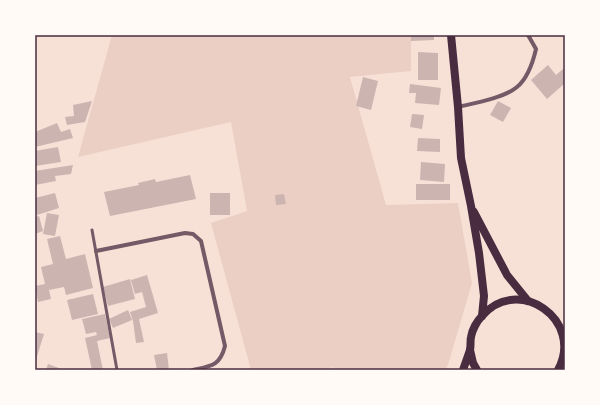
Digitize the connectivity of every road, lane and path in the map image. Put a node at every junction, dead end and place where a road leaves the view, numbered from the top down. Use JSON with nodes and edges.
{"nodes":[{"id":1,"x":451,"y":35,"type":"edge"},
{"id":2,"x":528,"y":35,"type":"edge"},
{"id":3,"x":458,"y":107,"type":"junction"},
{"id":4,"x":471,"y":206,"type":"junction"},
{"id":5,"x":92,"y":230,"type":"dead end"},
{"id":6,"x":96,"y":251,"type":"junction"},
{"id":7,"x":528,"y":301,"type":"junction"},
{"id":8,"x":482,"y":316,"type":"junction"},
{"id":9,"x":470,"y":349,"type":"junction"},
{"id":10,"x":117,"y":370,"type":"edge"},
{"id":11,"x":193,"y":370,"type":"edge"},
{"id":12,"x":463,"y":370,"type":"edge"},
{"id":13,"x":477,"y":370,"type":"edge"},
{"id":14,"x":558,"y":370,"type":"edge"}],
"edges":[{"from":1,"to":3,"type":"main road"},
{"from":2,"to":3,"type":"street"},
{"from":3,"to":4,"type":"main road"},
{"from":4,"to":7,"type":"main road"},
{"from":4,"to":8,"type":"main road"},
{"from":5,"to":6,"type":"lane"},
{"from":6,"to":10,"type":"lane"},
{"from":6,"to":11,"type":"street"},
{"from":7,"to":8,"type":"main road"},
{"from":7,"to":14,"type":"main road"},
{"from":8,"to":9,"type":"main road"},
{"from":9,"to":12,"type":"main road"},
{"from":9,"to":13,"type":"main road"}]}
